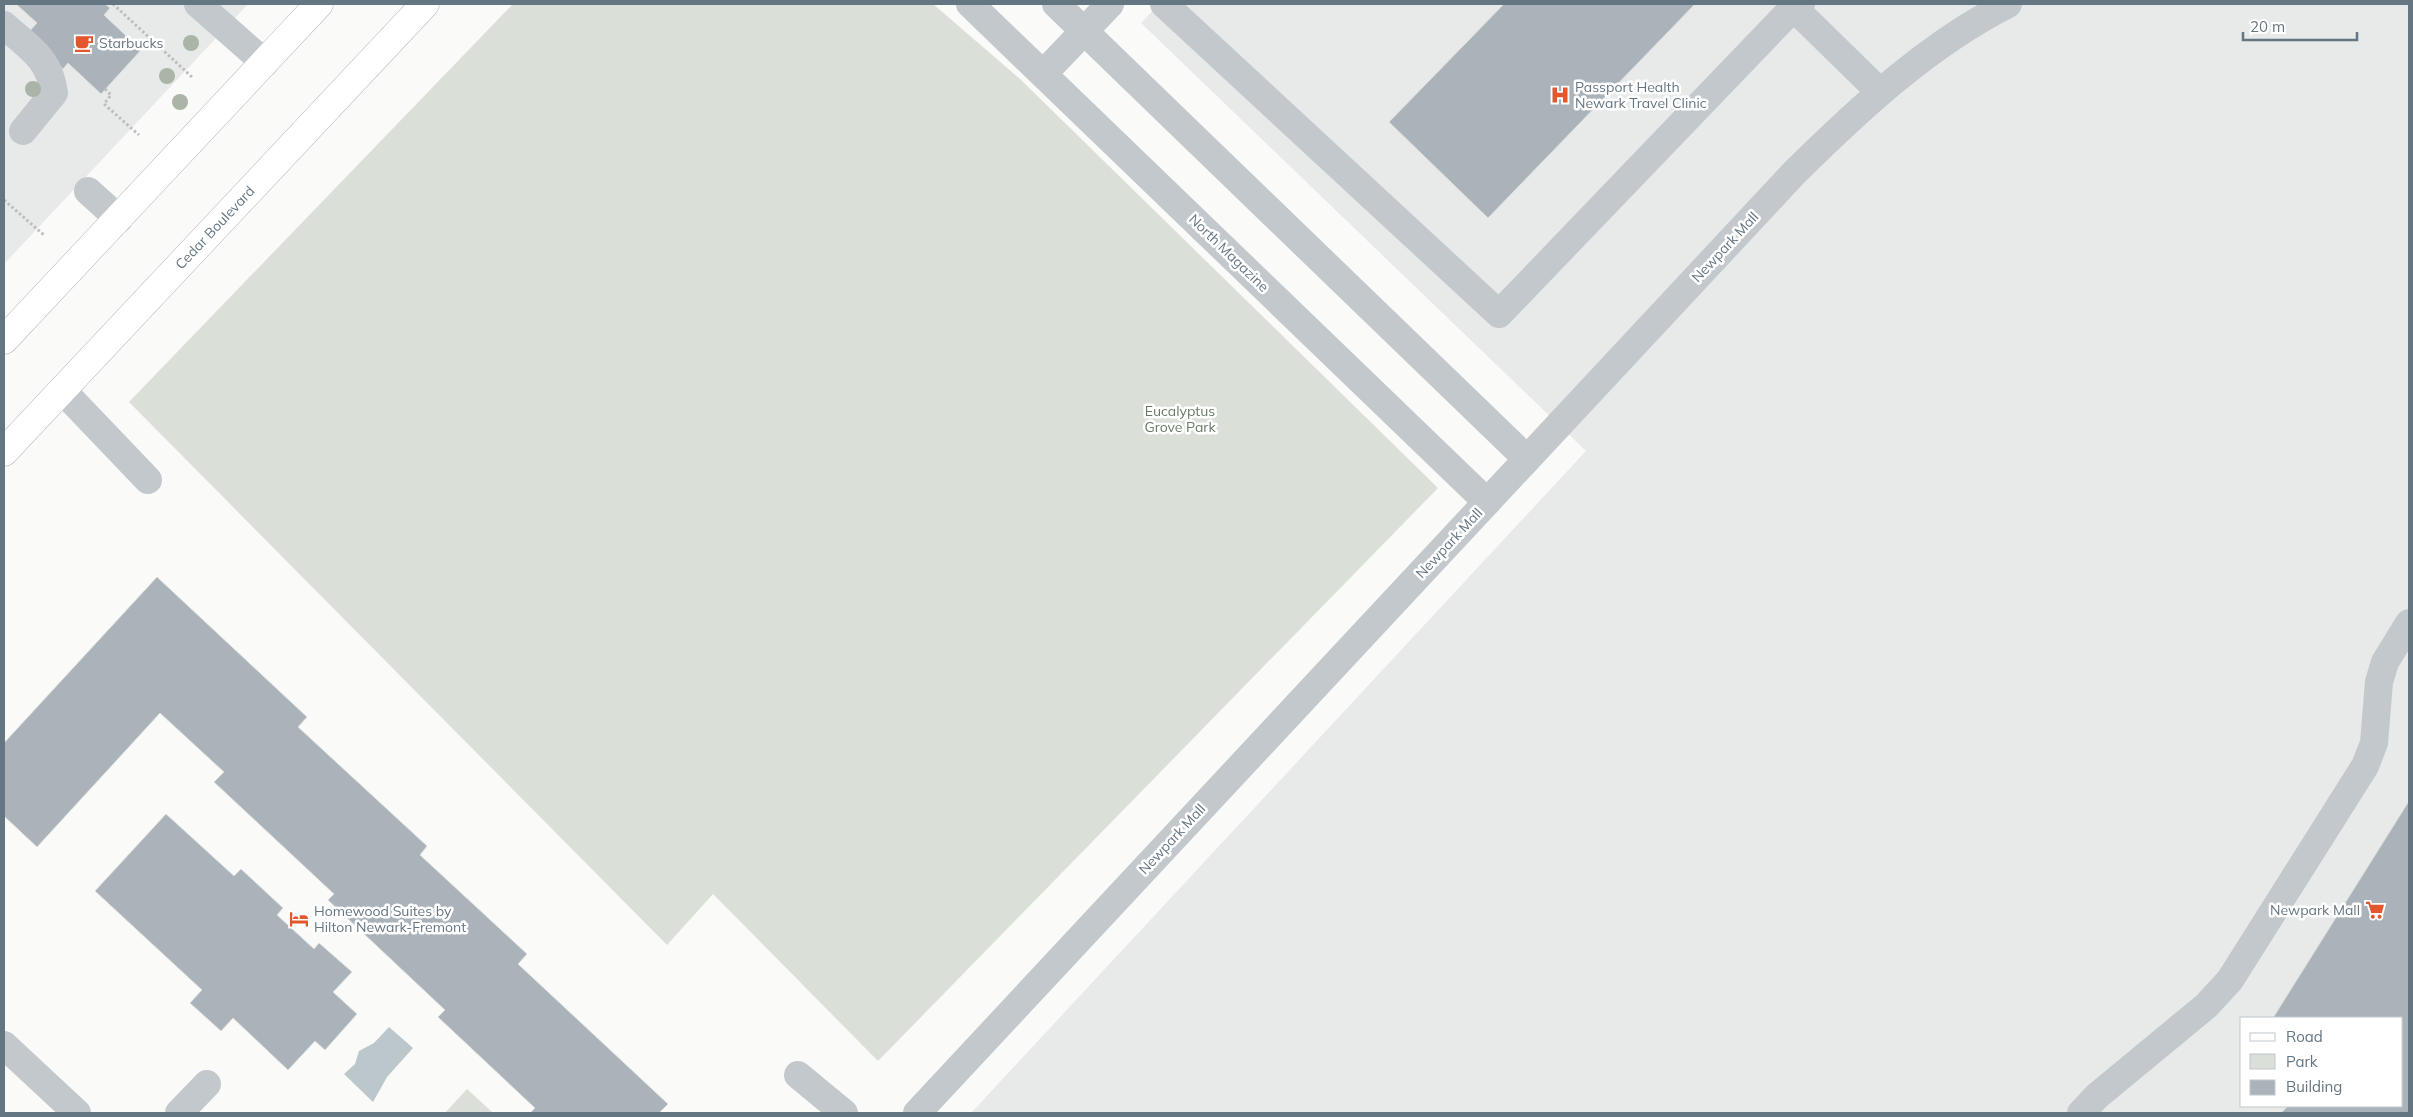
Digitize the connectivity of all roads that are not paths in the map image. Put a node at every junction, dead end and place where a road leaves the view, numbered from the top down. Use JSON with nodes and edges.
{"nodes":[{"id":1,"x":198,"y":4,"type":"edge"},
{"id":2,"x":319,"y":4,"type":"edge"},
{"id":3,"x":425,"y":4,"type":"edge"},
{"id":4,"x":970,"y":4,"type":"edge"},
{"id":5,"x":1056,"y":4,"type":"edge"},
{"id":6,"x":1110,"y":4,"type":"edge"},
{"id":7,"x":1164,"y":4,"type":"edge"},
{"id":8,"x":2008,"y":4,"type":"edge"},
{"id":9,"x":1795,"y":5,"type":"edge"},
{"id":10,"x":4,"y":24,"type":"edge"},
{"id":11,"x":1084,"y":31,"type":"junction"},
{"id":12,"x":265,"y":62,"type":"junction"},
{"id":13,"x":1043,"y":74,"type":"junction"},
{"id":14,"x":1880,"y":92,"type":"junction"},
{"id":15,"x":23,"y":131,"type":"dead end"},
{"id":16,"x":88,"y":191,"type":"dead end"},
{"id":17,"x":119,"y":219,"type":"junction"},
{"id":18,"x":4,"y":340,"type":"edge"},
{"id":19,"x":62,"y":390,"type":"junction"},
{"id":20,"x":4,"y":452,"type":"edge"},
{"id":21,"x":1527,"y":459,"type":"junction"},
{"id":22,"x":148,"y":480,"type":"dead end"},
{"id":23,"x":1487,"y":502,"type":"junction"},
{"id":24,"x":2409,"y":623,"type":"edge"},
{"id":25,"x":4,"y":1045,"type":"edge"},
{"id":26,"x":798,"y":1075,"type":"dead end"},
{"id":27,"x":207,"y":1084,"type":"dead end"},
{"id":28,"x":77,"y":1113,"type":"edge"},
{"id":29,"x":179,"y":1113,"type":"edge"},
{"id":30,"x":844,"y":1113,"type":"edge"},
{"id":31,"x":917,"y":1113,"type":"edge"},
{"id":32,"x":2081,"y":1113,"type":"edge"}],
"edges":[{"from":1,"to":12,"type":"street"},
{"from":2,"to":12,"type":"main road"},
{"from":3,"to":19,"type":"main road","name":"Cedar Boulevard"},
{"from":4,"to":13,"type":"street","name":"North Magazine"},
{"from":5,"to":11,"type":"street"},
{"from":6,"to":11,"type":"street"},
{"from":7,"to":9,"type":"street"},
{"from":8,"to":14,"type":"street","name":"Newpark Mall"},
{"from":9,"to":14,"type":"street"},
{"from":10,"to":15,"type":"street"},
{"from":11,"to":13,"type":"street"},
{"from":11,"to":21,"type":"street"},
{"from":12,"to":17,"type":"main road"},
{"from":13,"to":23,"type":"street","name":"North Magazine"},
{"from":14,"to":21,"type":"street","name":"Newpark Mall"},
{"from":16,"to":17,"type":"street"},
{"from":17,"to":18,"type":"main road"},
{"from":19,"to":20,"type":"main road","name":"Cedar Boulevard"},
{"from":19,"to":22,"type":"street"},
{"from":21,"to":23,"type":"street","name":"Newpark Mall"},
{"from":23,"to":31,"type":"street","name":"Newpark Mall"},
{"from":24,"to":32,"type":"street"},
{"from":25,"to":28,"type":"street"},
{"from":26,"to":30,"type":"street"},
{"from":27,"to":29,"type":"street"}]}
